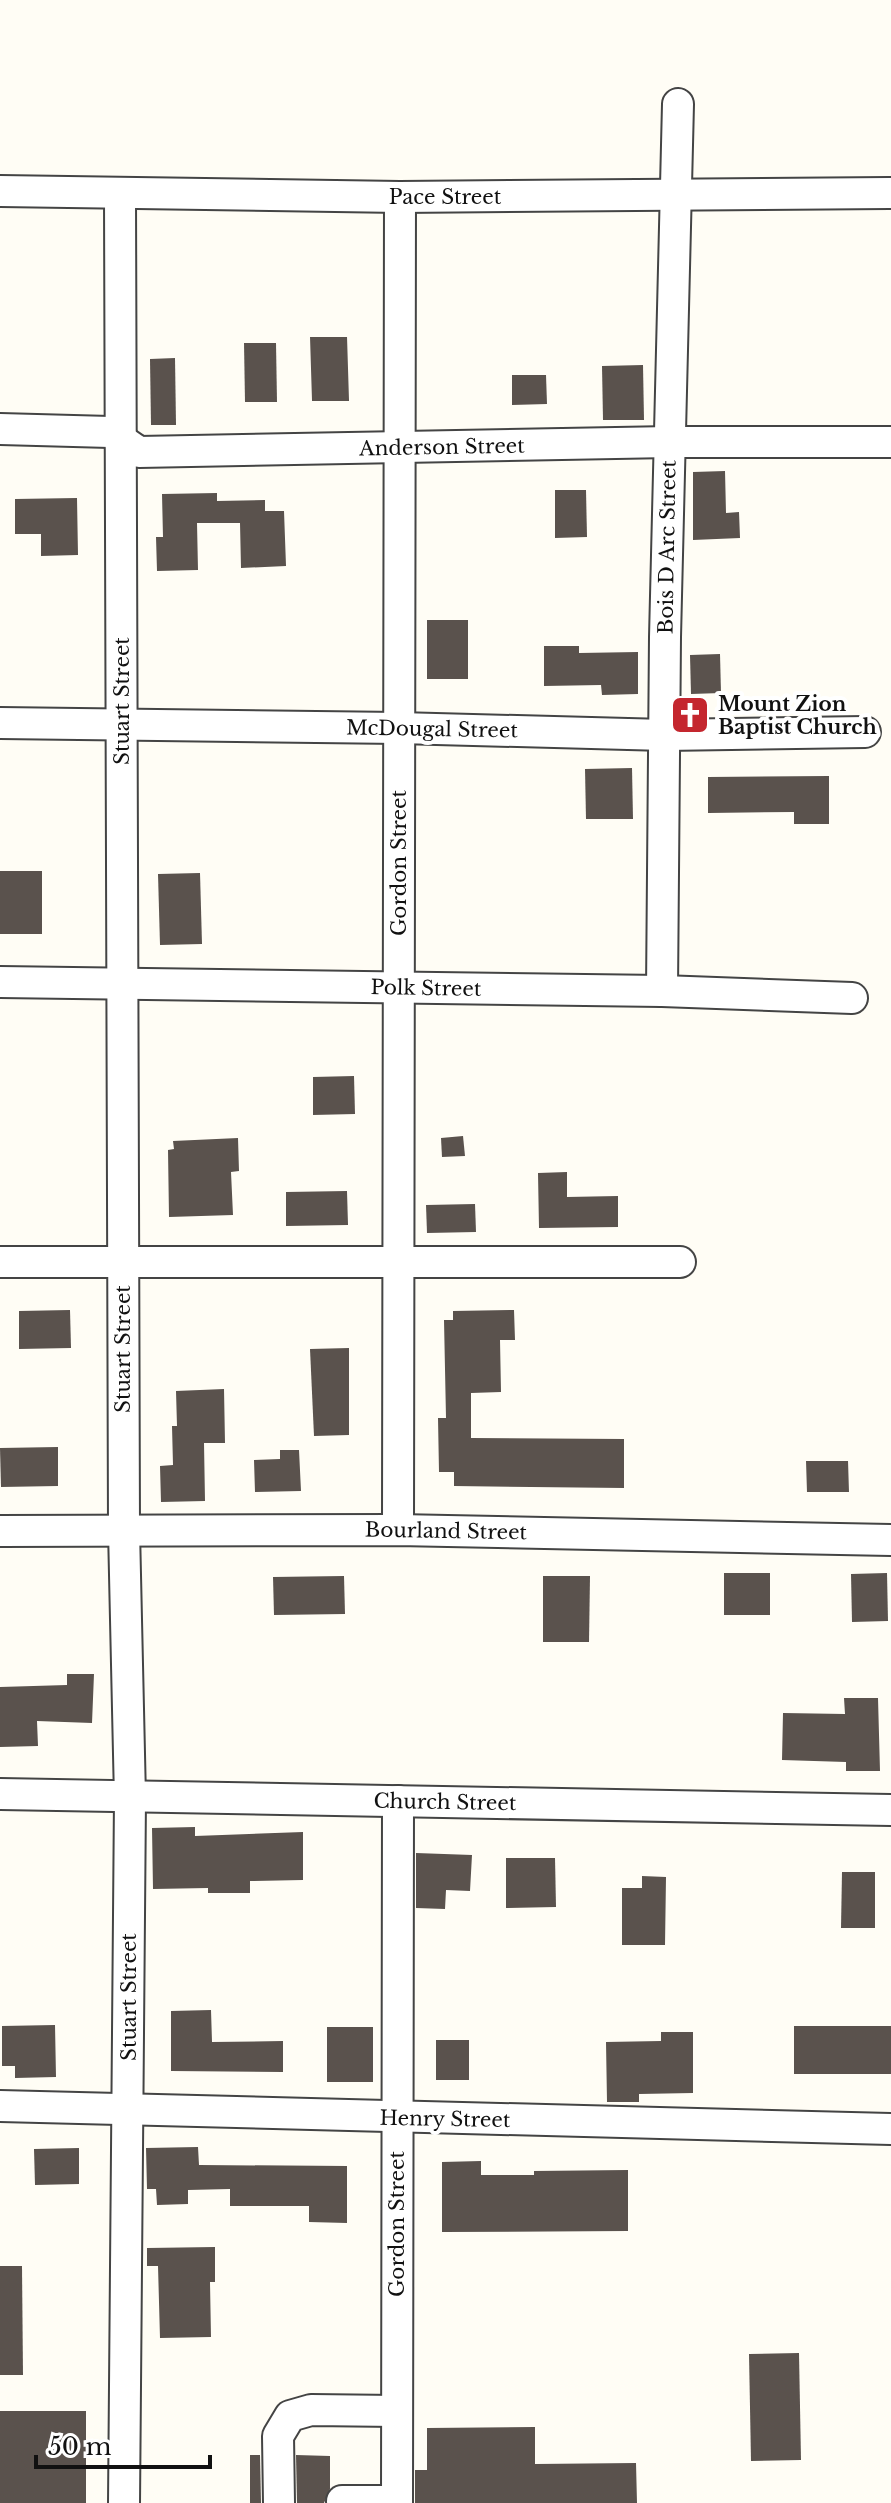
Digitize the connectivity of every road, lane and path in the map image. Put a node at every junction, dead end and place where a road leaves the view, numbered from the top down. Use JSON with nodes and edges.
{"nodes":[{"id":1,"x":678,"y":104,"type":"dead end"},
{"id":2,"x":0,"y":191,"type":"edge"},
{"id":3,"x":889,"y":193,"type":"edge"},
{"id":4,"x":120,"y":195,"type":"junction"},
{"id":5,"x":677,"y":196,"type":"junction"},
{"id":6,"x":400,"y":197,"type":"junction"},
{"id":7,"x":0,"y":429,"type":"edge"},
{"id":8,"x":122,"y":441,"type":"junction"},
{"id":9,"x":670,"y":442,"type":"junction"},
{"id":10,"x":891,"y":442,"type":"edge"},
{"id":11,"x":400,"y":447,"type":"junction"},
{"id":12,"x":0,"y":723,"type":"edge"},
{"id":13,"x":122,"y":725,"type":"junction"},
{"id":14,"x":399,"y":728,"type":"junction"},
{"id":15,"x":865,"y":732,"type":"dead end"},
{"id":16,"x":665,"y":735,"type":"junction"},
{"id":17,"x":0,"y":982,"type":"edge"},
{"id":18,"x":123,"y":982,"type":"junction"},
{"id":19,"x":399,"y":988,"type":"junction"},
{"id":20,"x":662,"y":991,"type":"junction"},
{"id":21,"x":852,"y":998,"type":"dead end"},
{"id":22,"x":0,"y":1262,"type":"edge"},
{"id":23,"x":123,"y":1262,"type":"junction"},
{"id":24,"x":399,"y":1262,"type":"junction"},
{"id":25,"x":680,"y":1262,"type":"dead end"},
{"id":26,"x":124,"y":1530,"type":"junction"},
{"id":27,"x":398,"y":1530,"type":"junction"},
{"id":28,"x":0,"y":1531,"type":"edge"},
{"id":29,"x":891,"y":1540,"type":"edge"},
{"id":30,"x":0,"y":1794,"type":"edge"},
{"id":31,"x":130,"y":1798,"type":"junction"},
{"id":32,"x":398,"y":1801,"type":"junction"},
{"id":33,"x":891,"y":1810,"type":"edge"},
{"id":34,"x":0,"y":2106,"type":"edge"},
{"id":35,"x":128,"y":2111,"type":"junction"},
{"id":36,"x":397,"y":2118,"type":"junction"},
{"id":37,"x":891,"y":2129,"type":"edge"},
{"id":38,"x":397,"y":2411,"type":"junction"},
{"id":39,"x":342,"y":2501,"type":"edge"},
{"id":40,"x":397,"y":2502,"type":"edge"},
{"id":41,"x":124,"y":2503,"type":"edge"},
{"id":42,"x":279,"y":2503,"type":"edge"}],
"edges":[{"from":1,"to":5,"type":"street","name":"Bois D Arc Street"},
{"from":2,"to":4,"type":"street","name":"Pace Street"},
{"from":3,"to":5,"type":"street","name":"Pace Street"},
{"from":4,"to":6,"type":"street","name":"Pace Street"},
{"from":4,"to":8,"type":"street","name":"Stuart Street"},
{"from":5,"to":6,"type":"street","name":"Pace Street"},
{"from":5,"to":9,"type":"street","name":"Bois D Arc Street"},
{"from":6,"to":11,"type":"street","name":"Gordon Street"},
{"from":7,"to":8,"type":"street","name":"Anderson Street"},
{"from":8,"to":11,"type":"street","name":"Anderson Street"},
{"from":8,"to":13,"type":"street","name":"Stuart Street"},
{"from":9,"to":10,"type":"street","name":"Anderson Street"},
{"from":9,"to":11,"type":"street","name":"Anderson Street"},
{"from":9,"to":16,"type":"street","name":"Bois D Arc Street"},
{"from":11,"to":14,"type":"street","name":"Gordon Street"},
{"from":12,"to":13,"type":"street","name":"McDougal Street"},
{"from":13,"to":14,"type":"street","name":"McDougal Street"},
{"from":13,"to":18,"type":"street","name":"Stuart Street"},
{"from":14,"to":16,"type":"street","name":"McDougal Street"},
{"from":14,"to":19,"type":"street","name":"Gordon Street"},
{"from":15,"to":16,"type":"street","name":"McDougal Street"},
{"from":16,"to":20,"type":"street","name":"Bois D Arc Street"},
{"from":17,"to":18,"type":"street","name":"Polk Street"},
{"from":18,"to":19,"type":"street","name":"Polk Street"},
{"from":18,"to":23,"type":"street","name":"Stuart Street"},
{"from":19,"to":20,"type":"street","name":"Polk Street"},
{"from":19,"to":24,"type":"street","name":"Gordon Street"},
{"from":20,"to":21,"type":"street","name":"Polk Street"},
{"from":22,"to":23,"type":"street"},
{"from":23,"to":24,"type":"street"},
{"from":23,"to":26,"type":"street","name":"Stuart Street"},
{"from":24,"to":25,"type":"street"},
{"from":24,"to":27,"type":"street","name":"Gordon Street"},
{"from":26,"to":27,"type":"street","name":"Bourland Street"},
{"from":26,"to":28,"type":"street","name":"Bourland Street"},
{"from":26,"to":31,"type":"street","name":"Stuart Street"},
{"from":27,"to":29,"type":"street","name":"Bourland Street"},
{"from":30,"to":31,"type":"street","name":"Church Street"},
{"from":31,"to":32,"type":"street","name":"Church Street"},
{"from":31,"to":35,"type":"street","name":"Stuart Street"},
{"from":32,"to":33,"type":"street","name":"Church Street"},
{"from":32,"to":36,"type":"street","name":"Gordon Street"},
{"from":34,"to":35,"type":"street","name":"Henry Street"},
{"from":35,"to":36,"type":"street","name":"Henry Street"},
{"from":35,"to":41,"type":"street","name":"Stuart Street"},
{"from":36,"to":37,"type":"street","name":"Henry Street"},
{"from":36,"to":38,"type":"street","name":"Gordon Street"},
{"from":38,"to":40,"type":"street","name":"Gordon Street"},
{"from":38,"to":42,"type":"street"},
{"from":39,"to":40,"type":"street"}]}
